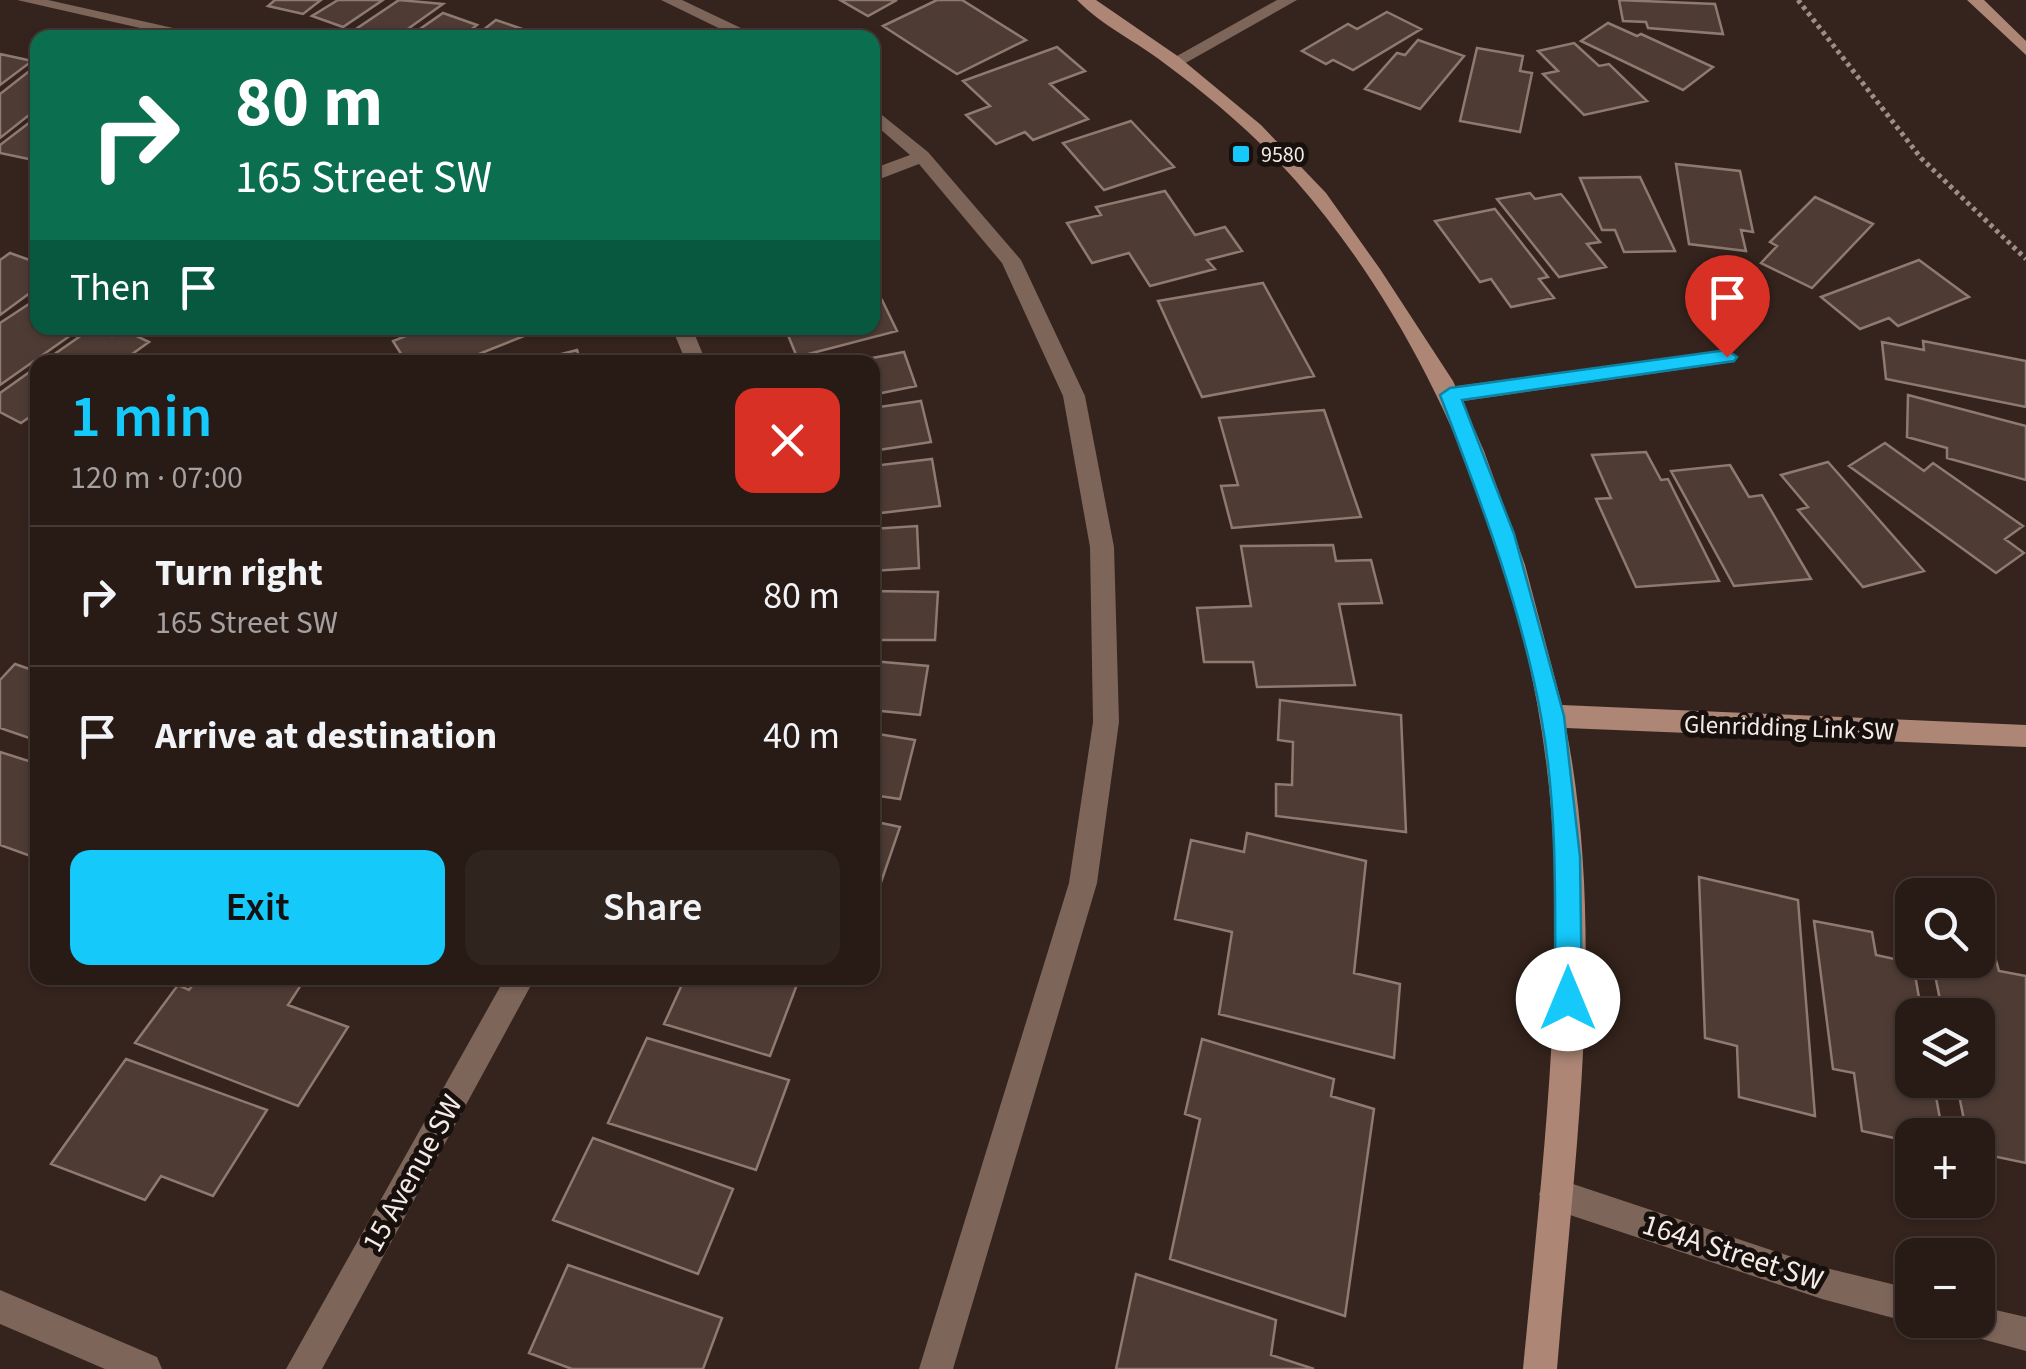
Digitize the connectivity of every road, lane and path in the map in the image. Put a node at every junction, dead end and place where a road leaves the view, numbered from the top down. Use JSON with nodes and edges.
{"nodes":[{"id":1,"x":25,"y":0,"type":"edge"},
{"id":2,"x":669,"y":0,"type":"edge"},
{"id":3,"x":1084,"y":0,"type":"edge"},
{"id":4,"x":1288,"y":0,"type":"edge"},
{"id":5,"x":1798,"y":0,"type":"edge"},
{"id":6,"x":1975,"y":0,"type":"edge"},
{"id":7,"x":171,"y":30,"type":"edge"},
{"id":8,"x":736,"y":30,"type":"edge"},
{"id":9,"x":2026,"y":50,"type":"edge"},
{"id":10,"x":1176,"y":61,"type":"junction"},
{"id":11,"x":880,"y":119,"type":"edge"},
{"id":12,"x":922,"y":156,"type":"junction"},
{"id":13,"x":880,"y":173,"type":"edge"},
{"id":14,"x":2026,"y":259,"type":"edge"},
{"id":15,"x":1727,"y":357,"type":"dead end"},
{"id":16,"x":1450,"y":395,"type":"junction"},
{"id":17,"x":1553,"y":716,"type":"junction"},
{"id":18,"x":2026,"y":736,"type":"edge"},
{"id":19,"x":517,"y":985,"type":"edge"},
{"id":20,"x":1555,"y":1194,"type":"junction"},
{"id":21,"x":1895,"y":1301,"type":"edge"},
{"id":22,"x":0,"y":1308,"type":"edge"},
{"id":23,"x":1995,"y":1327,"type":"edge"},
{"id":24,"x":2026,"y":1334,"type":"edge"},
{"id":25,"x":145,"y":1369,"type":"edge"},
{"id":26,"x":303,"y":1369,"type":"edge"},
{"id":27,"x":936,"y":1369,"type":"edge"},
{"id":28,"x":1540,"y":1369,"type":"edge"}],
"edges":[{"from":1,"to":7,"type":"street"},
{"from":2,"to":8,"type":"street"},
{"from":3,"to":10,"type":"street"},
{"from":4,"to":10,"type":"street"},
{"from":5,"to":14,"type":"path"},
{"from":6,"to":9,"type":"street"},
{"from":10,"to":16,"type":"street"},
{"from":11,"to":12,"type":"street"},
{"from":12,"to":13,"type":"street"},
{"from":12,"to":27,"type":"street"},
{"from":15,"to":16,"type":"street"},
{"from":16,"to":17,"type":"street"},
{"from":17,"to":18,"type":"street","name":"Glenridding Link SW"},
{"from":17,"to":20,"type":"street"},
{"from":19,"to":26,"type":"street","name":"15 Avenue SW"},
{"from":20,"to":21,"type":"street","name":"164A Street SW"},
{"from":20,"to":28,"type":"street"},
{"from":22,"to":25,"type":"street"},
{"from":23,"to":24,"type":"street"}]}
